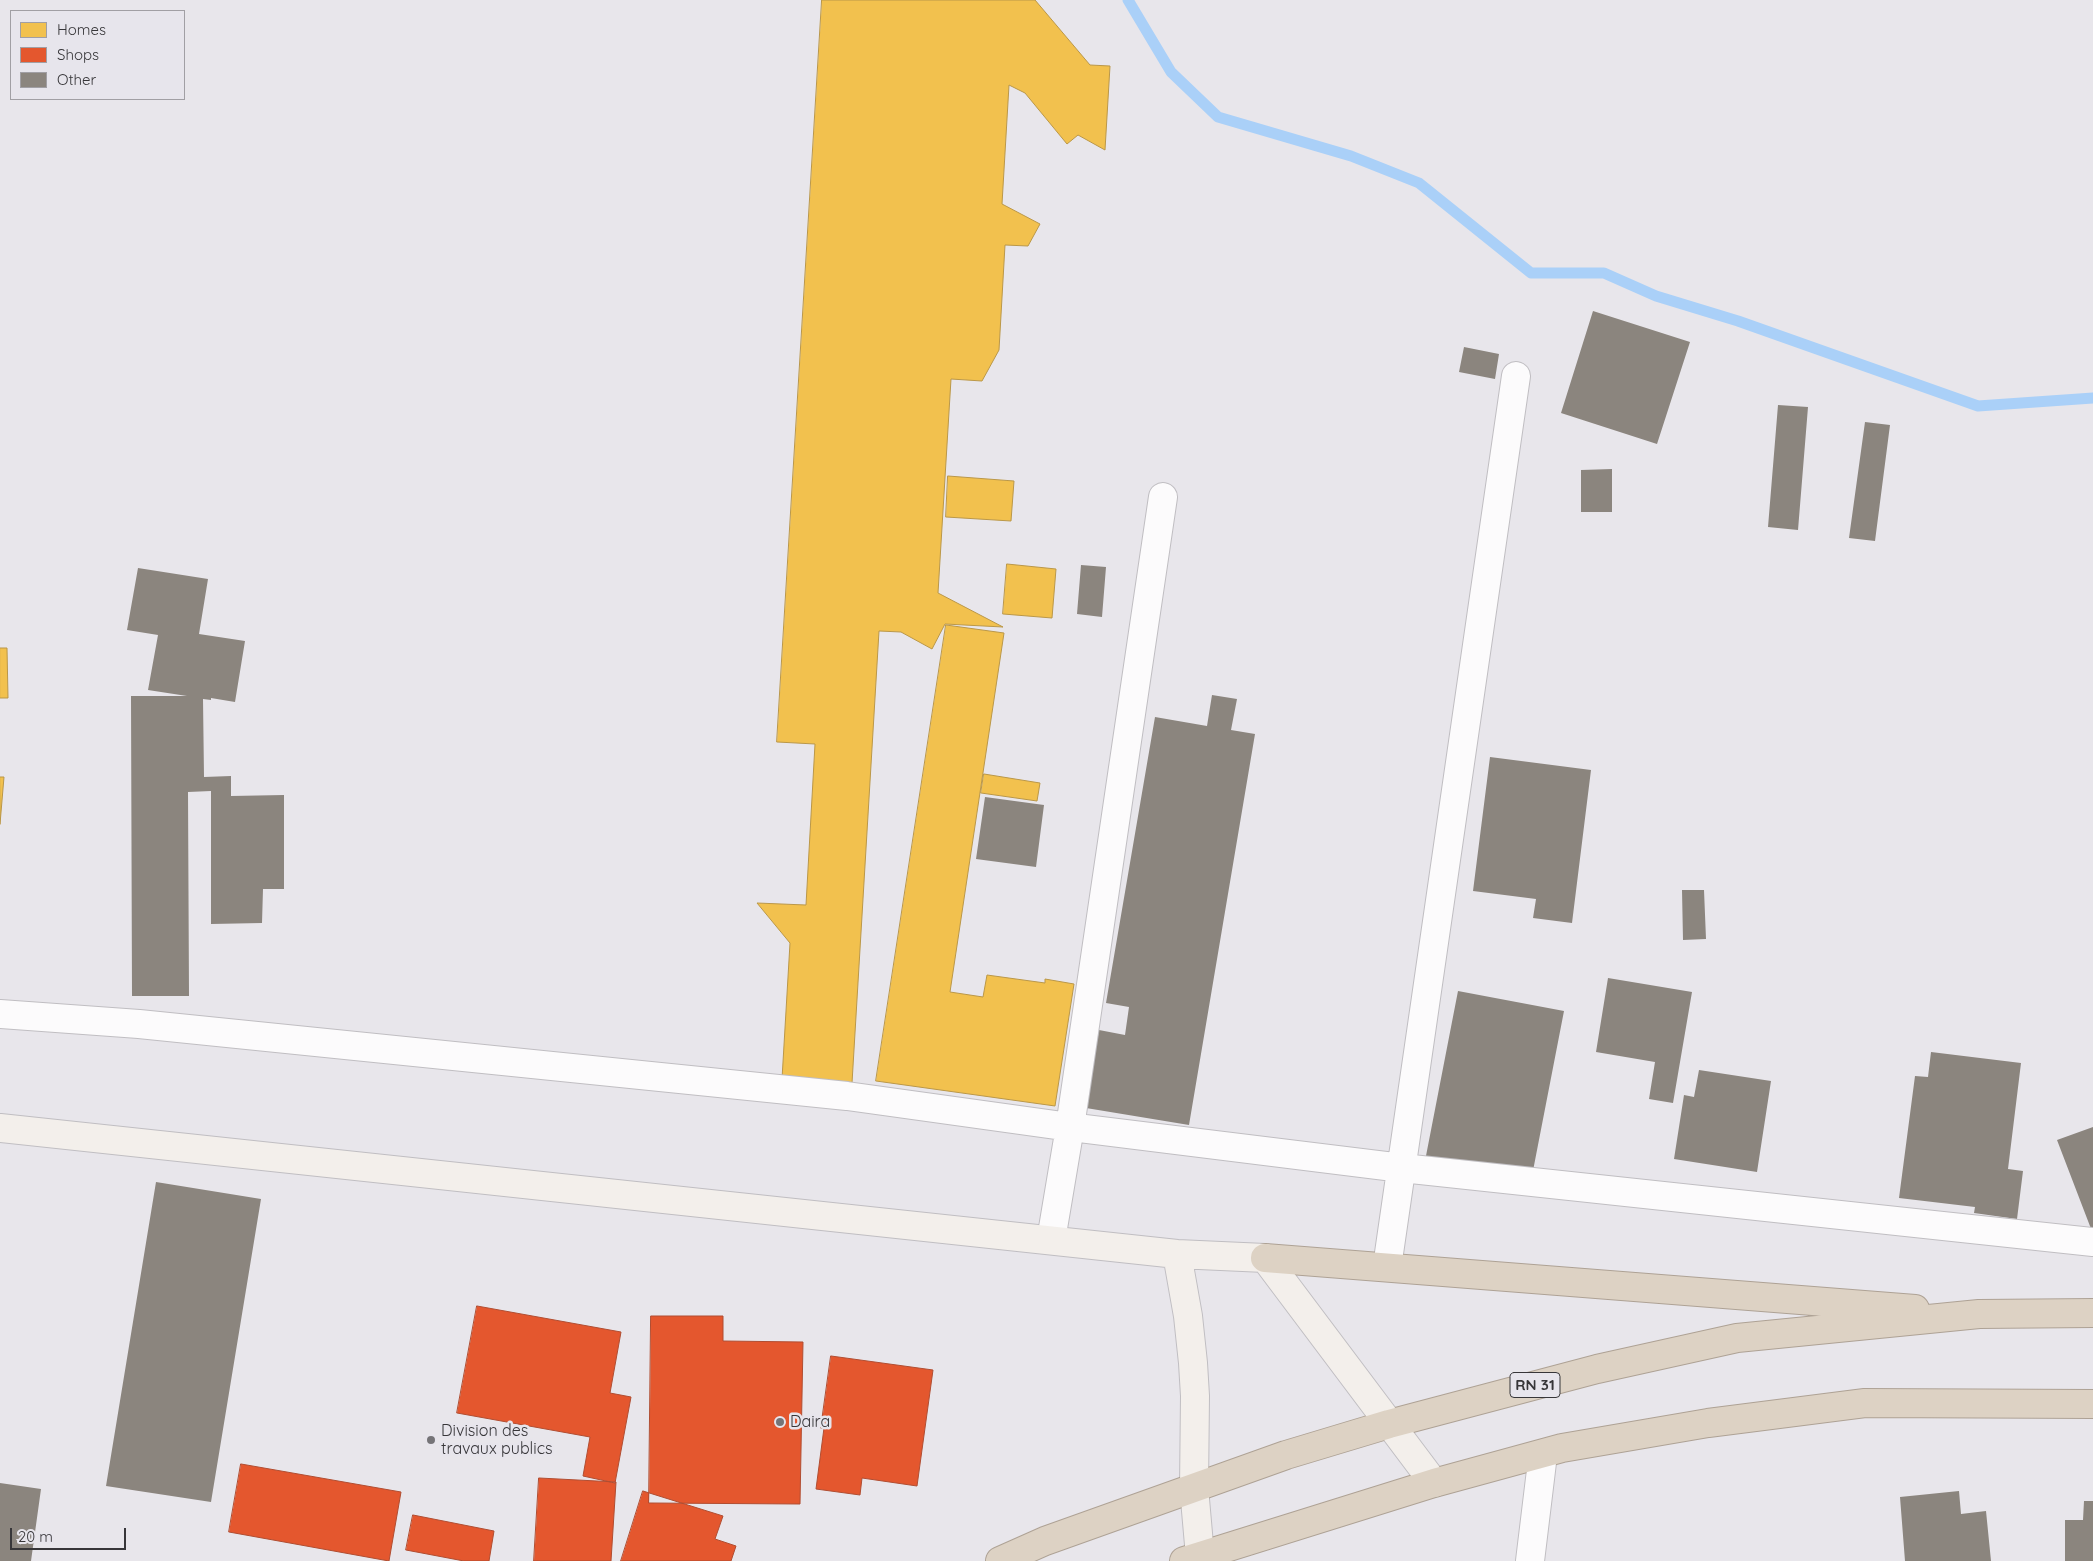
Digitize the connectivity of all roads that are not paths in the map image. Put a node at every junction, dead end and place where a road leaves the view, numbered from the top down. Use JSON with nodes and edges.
{"nodes":[{"id":1,"x":1516,"y":376,"type":"dead end"},
{"id":2,"x":1163,"y":497,"type":"dead end"},
{"id":3,"x":0,"y":1014,"type":"edge"},
{"id":4,"x":1070,"y":1127,"type":"junction"},
{"id":5,"x":0,"y":1128,"type":"edge"},
{"id":6,"x":1402,"y":1168,"type":"junction"},
{"id":7,"x":1051,"y":1240,"type":"junction"},
{"id":8,"x":2093,"y":1242,"type":"edge"},
{"id":9,"x":1178,"y":1254,"type":"junction"},
{"id":10,"x":1265,"y":1258,"type":"junction"},
{"id":11,"x":1387,"y":1267,"type":"junction"},
{"id":12,"x":2093,"y":1313,"type":"edge"},
{"id":13,"x":1979,"y":1314,"type":"junction"},
{"id":14,"x":2093,"y":1404,"type":"edge"},
{"id":15,"x":1389,"y":1424,"type":"junction"},
{"id":16,"x":1543,"y":1454,"type":"junction"},
{"id":17,"x":1434,"y":1483,"type":"junction"},
{"id":18,"x":1194,"y":1488,"type":"junction"},
{"id":19,"x":1192,"y":1559,"type":"edge"},
{"id":20,"x":1000,"y":1561,"type":"edge"},
{"id":21,"x":1530,"y":1561,"type":"edge"}],
"edges":[{"from":1,"to":6,"type":"street"},
{"from":2,"to":4,"type":"street"},
{"from":3,"to":4,"type":"street"},
{"from":4,"to":6,"type":"street"},
{"from":4,"to":7,"type":"street"},
{"from":5,"to":7,"type":"street"},
{"from":6,"to":8,"type":"street"},
{"from":6,"to":11,"type":"street"},
{"from":7,"to":9,"type":"street"},
{"from":9,"to":10,"type":"street"},
{"from":9,"to":18,"type":"street"},
{"from":10,"to":11,"type":"highway"},
{"from":10,"to":15,"type":"street"},
{"from":11,"to":13,"type":"highway"},
{"from":12,"to":13,"type":"highway","number":"RN 31"},
{"from":13,"to":15,"type":"highway","number":"RN 31"},
{"from":14,"to":16,"type":"highway"},
{"from":15,"to":17,"type":"street"},
{"from":15,"to":18,"type":"highway","number":"RN 31"},
{"from":16,"to":17,"type":"highway"},
{"from":16,"to":21,"type":"street"},
{"from":17,"to":19,"type":"highway"},
{"from":18,"to":19,"type":"street"},
{"from":18,"to":20,"type":"highway","number":"RN 31"}]}
